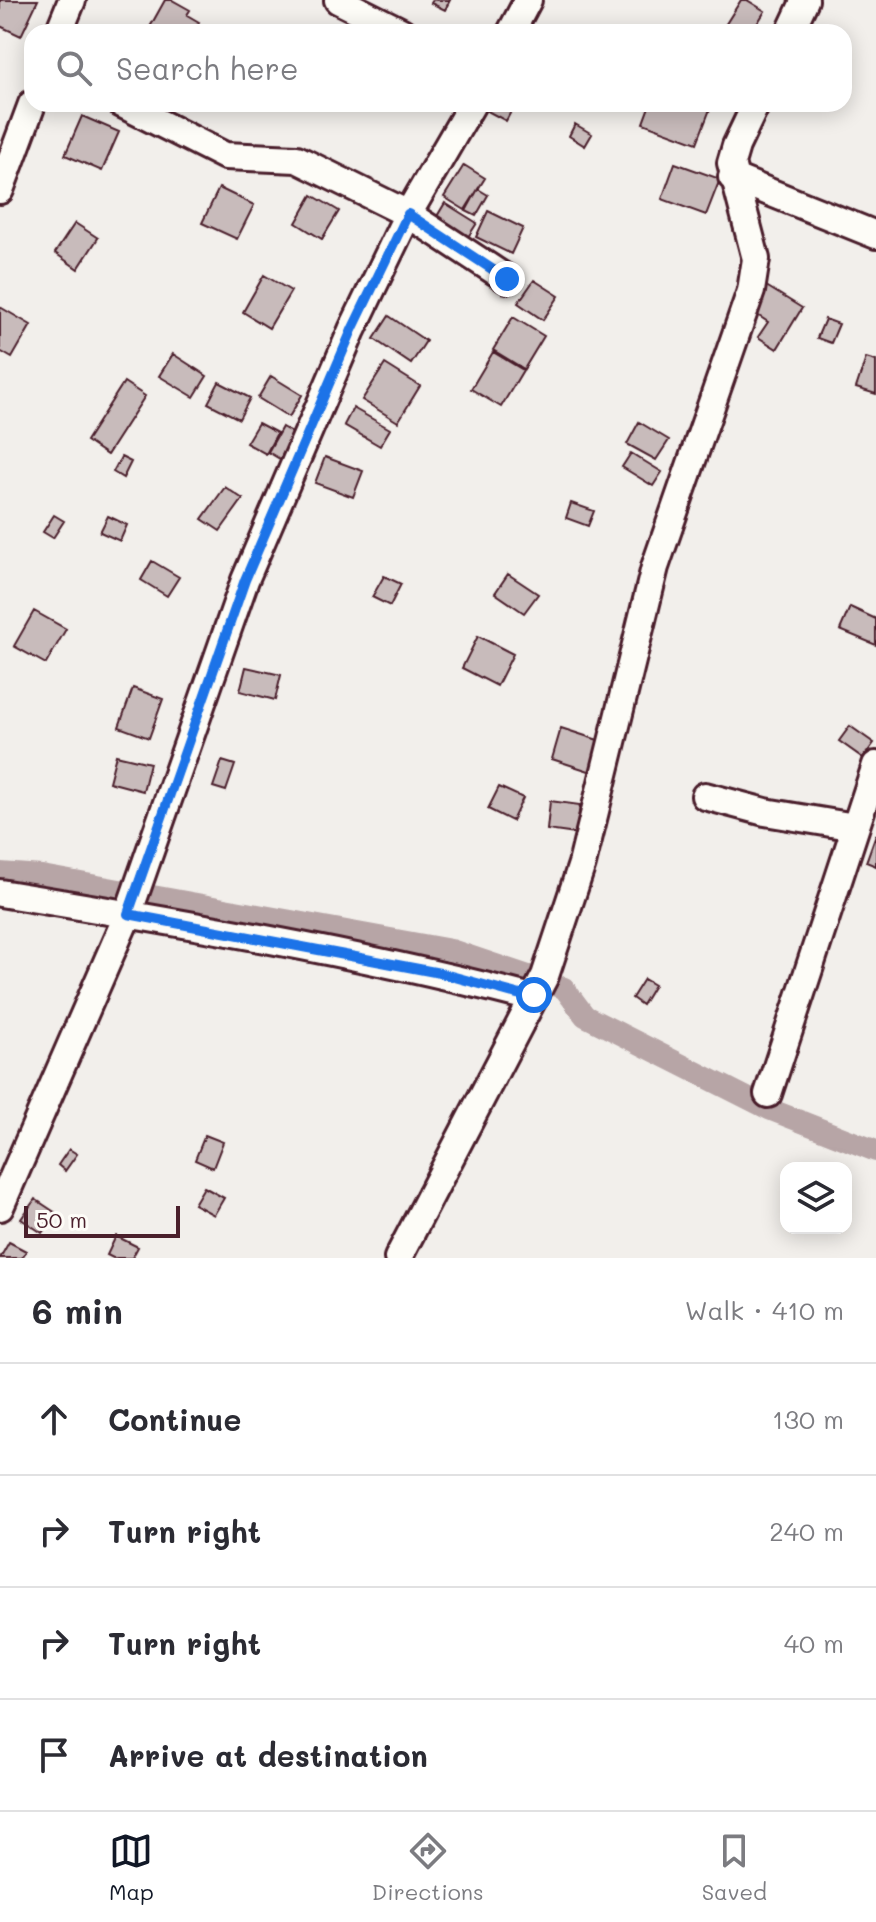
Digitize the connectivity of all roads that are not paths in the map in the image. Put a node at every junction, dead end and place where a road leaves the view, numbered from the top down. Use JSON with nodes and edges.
{"nodes":[{"id":1,"x":72,"y":0,"type":"edge"},
{"id":2,"x":338,"y":0,"type":"edge"},
{"id":3,"x":528,"y":0,"type":"edge"},
{"id":4,"x":805,"y":0,"type":"edge"},
{"id":5,"x":62,"y":24,"type":"edge"},
{"id":6,"x":386,"y":24,"type":"edge"},
{"id":7,"x":515,"y":24,"type":"edge"},
{"id":8,"x":794,"y":24,"type":"edge"},
{"id":9,"x":29,"y":112,"type":"edge"},
{"id":10,"x":138,"y":112,"type":"edge"},
{"id":11,"x":467,"y":112,"type":"edge"},
{"id":12,"x":752,"y":112,"type":"edge"},
{"id":13,"x":732,"y":177,"type":"junction"},
{"id":14,"x":0,"y":190,"type":"edge"},
{"id":15,"x":408,"y":214,"type":"junction"},
{"id":16,"x":876,"y":235,"type":"edge"},
{"id":17,"x":507,"y":279,"type":"dead end"},
{"id":18,"x":875,"y":773,"type":"edge"},
{"id":19,"x":705,"y":796,"type":"dead end"},
{"id":20,"x":855,"y":827,"type":"junction"},
{"id":21,"x":0,"y":893,"type":"edge"},
{"id":22,"x":130,"y":909,"type":"junction"},
{"id":23,"x":525,"y":998,"type":"junction"},
{"id":24,"x":770,"y":1088,"type":"dead end"},
{"id":25,"x":0,"y":1207,"type":"edge"},
{"id":26,"x":398,"y":1258,"type":"edge"}],
"edges":[{"from":1,"to":5,"type":"street"},
{"from":2,"to":6,"type":"street"},
{"from":3,"to":7,"type":"street"},
{"from":4,"to":8,"type":"street"},
{"from":9,"to":14,"type":"street"},
{"from":10,"to":15,"type":"street"},
{"from":11,"to":15,"type":"street"},
{"from":12,"to":13,"type":"street"},
{"from":13,"to":16,"type":"street"},
{"from":13,"to":23,"type":"street"},
{"from":15,"to":17,"type":"street"},
{"from":15,"to":22,"type":"street"},
{"from":18,"to":20,"type":"street"},
{"from":19,"to":20,"type":"street"},
{"from":20,"to":24,"type":"street"},
{"from":21,"to":22,"type":"street"},
{"from":22,"to":23,"type":"street"},
{"from":22,"to":25,"type":"street"},
{"from":23,"to":26,"type":"street"}]}
